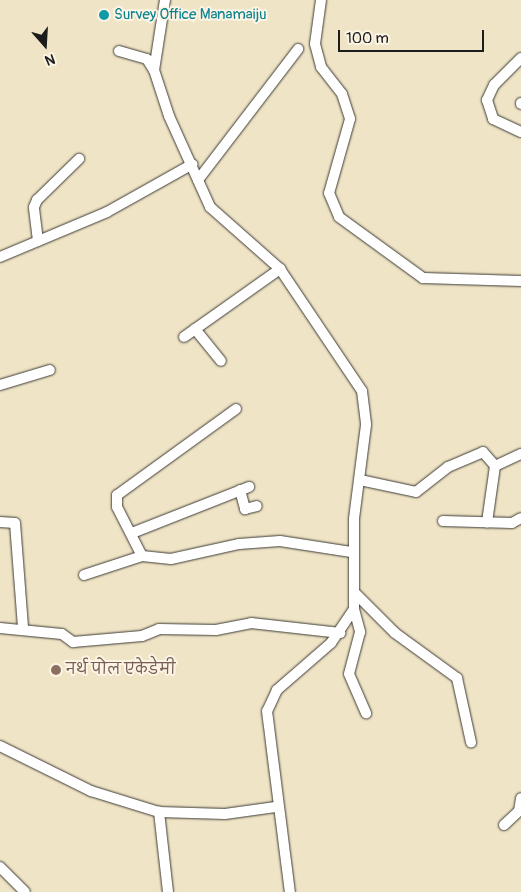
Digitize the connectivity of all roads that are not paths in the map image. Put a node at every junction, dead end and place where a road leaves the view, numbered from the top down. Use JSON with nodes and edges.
{"nodes":[{"id":1,"x":165,"y":0,"type":"edge"},
{"id":2,"x":321,"y":0,"type":"edge"},
{"id":3,"x":298,"y":49,"type":"dead end"},
{"id":4,"x":119,"y":52,"type":"dead end"},
{"id":5,"x":521,"y":58,"type":"edge"},
{"id":6,"x":154,"y":70,"type":"junction"},
{"id":7,"x":521,"y":132,"type":"edge"},
{"id":8,"x":79,"y":158,"type":"dead end"},
{"id":9,"x":193,"y":164,"type":"junction"},
{"id":10,"x":198,"y":180,"type":"junction"},
{"id":11,"x":38,"y":241,"type":"junction"},
{"id":12,"x":0,"y":257,"type":"edge"},
{"id":13,"x":280,"y":269,"type":"junction"},
{"id":14,"x":521,"y":281,"type":"edge"},
{"id":15,"x":195,"y":329,"type":"junction"},
{"id":16,"x":184,"y":336,"type":"dead end"},
{"id":17,"x":220,"y":360,"type":"dead end"},
{"id":18,"x":50,"y":370,"type":"dead end"},
{"id":19,"x":0,"y":385,"type":"edge"},
{"id":20,"x":236,"y":409,"type":"dead end"},
{"id":21,"x":521,"y":454,"type":"edge"},
{"id":22,"x":495,"y":466,"type":"junction"},
{"id":23,"x":360,"y":480,"type":"junction"},
{"id":24,"x":257,"y":506,"type":"dead end"},
{"id":25,"x":521,"y":518,"type":"edge"},
{"id":26,"x":443,"y":521,"type":"dead end"},
{"id":27,"x":0,"y":522,"type":"edge"},
{"id":28,"x":487,"y":522,"type":"junction"},
{"id":29,"x":132,"y":533,"type":"junction"},
{"id":30,"x":351,"y":552,"type":"junction"},
{"id":31,"x":142,"y":556,"type":"junction"},
{"id":32,"x":84,"y":575,"type":"dead end"},
{"id":33,"x":356,"y":594,"type":"junction"},
{"id":34,"x":354,"y":609,"type":"junction"},
{"id":35,"x":23,"y":627,"type":"junction"},
{"id":36,"x":0,"y":628,"type":"edge"},
{"id":37,"x":340,"y":633,"type":"junction"},
{"id":38,"x":366,"y":713,"type":"dead end"},
{"id":39,"x":471,"y":742,"type":"dead end"},
{"id":40,"x":0,"y":746,"type":"edge"},
{"id":41,"x":521,"y":798,"type":"edge"},
{"id":42,"x":276,"y":807,"type":"junction"},
{"id":43,"x":159,"y":812,"type":"junction"},
{"id":44,"x":504,"y":825,"type":"dead end"},
{"id":45,"x":0,"y":868,"type":"edge"},
{"id":46,"x":25,"y":892,"type":"edge"},
{"id":47,"x":168,"y":892,"type":"edge"},
{"id":48,"x":290,"y":892,"type":"edge"}],
"edges":[{"from":1,"to":6,"type":"street"},
{"from":2,"to":14,"type":"street"},
{"from":3,"to":10,"type":"street"},
{"from":4,"to":6,"type":"street"},
{"from":5,"to":7,"type":"street"},
{"from":6,"to":9,"type":"street"},
{"from":8,"to":11,"type":"street"},
{"from":9,"to":10,"type":"street"},
{"from":9,"to":11,"type":"street"},
{"from":10,"to":13,"type":"street"},
{"from":11,"to":12,"type":"street"},
{"from":13,"to":15,"type":"street"},
{"from":13,"to":23,"type":"street"},
{"from":15,"to":16,"type":"street"},
{"from":15,"to":17,"type":"street"},
{"from":18,"to":19,"type":"street"},
{"from":20,"to":29,"type":"street"},
{"from":21,"to":22,"type":"street"},
{"from":22,"to":23,"type":"street"},
{"from":22,"to":28,"type":"street"},
{"from":23,"to":30,"type":"street"},
{"from":24,"to":29,"type":"street"},
{"from":25,"to":28,"type":"street"},
{"from":26,"to":28,"type":"street"},
{"from":27,"to":35,"type":"street"},
{"from":29,"to":31,"type":"street"},
{"from":30,"to":31,"type":"street"},
{"from":30,"to":33,"type":"street"},
{"from":31,"to":32,"type":"street"},
{"from":33,"to":34,"type":"street"},
{"from":33,"to":39,"type":"street"},
{"from":34,"to":37,"type":"street"},
{"from":34,"to":38,"type":"street"},
{"from":35,"to":36,"type":"street"},
{"from":35,"to":37,"type":"street"},
{"from":37,"to":42,"type":"street"},
{"from":40,"to":43,"type":"street"},
{"from":41,"to":44,"type":"street"},
{"from":42,"to":43,"type":"street"},
{"from":42,"to":48,"type":"street"},
{"from":43,"to":47,"type":"street"},
{"from":45,"to":46,"type":"street"}]}
